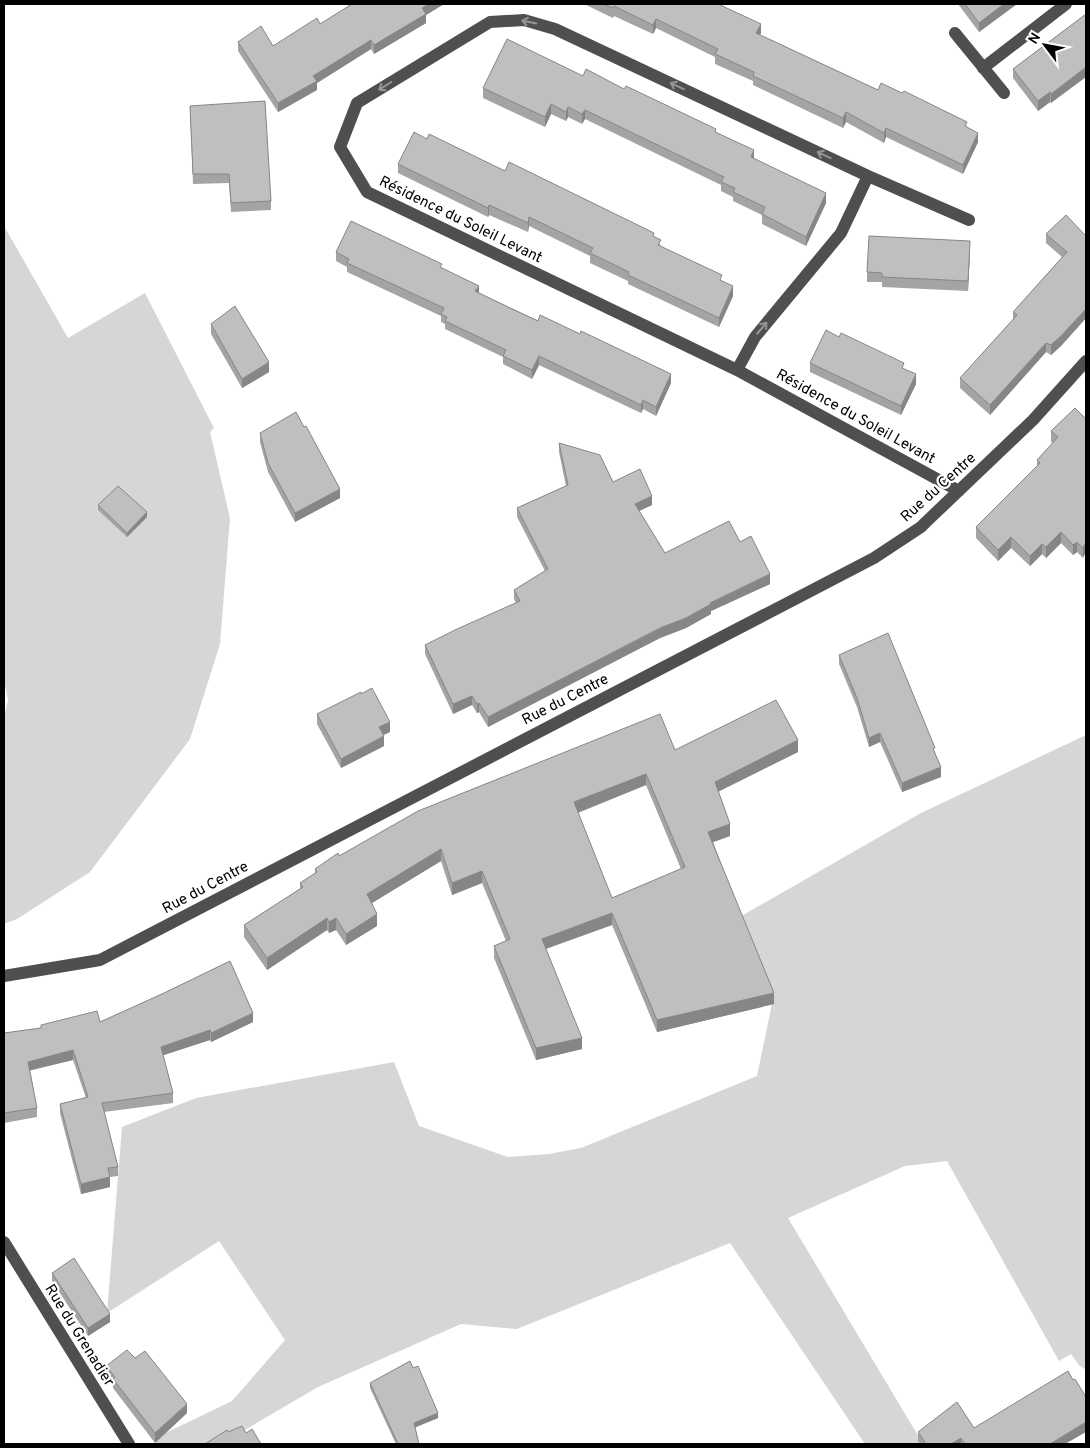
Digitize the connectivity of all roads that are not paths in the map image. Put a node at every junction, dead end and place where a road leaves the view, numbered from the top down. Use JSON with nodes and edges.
{"nodes":[{"id":1,"x":1066,"y":4,"type":"edge"},
{"id":2,"x":955,"y":33,"type":"dead end"},
{"id":3,"x":983,"y":68,"type":"junction"},
{"id":4,"x":1004,"y":93,"type":"dead end"},
{"id":5,"x":868,"y":176,"type":"junction"},
{"id":6,"x":969,"y":220,"type":"dead end"},
{"id":7,"x":1086,"y":361,"type":"edge"},
{"id":8,"x":737,"y":370,"type":"junction"},
{"id":9,"x":959,"y":491,"type":"junction"},
{"id":10,"x":4,"y":976,"type":"edge"},
{"id":11,"x":4,"y":1242,"type":"edge"},
{"id":12,"x":129,"y":1444,"type":"edge"}],
"edges":[{"from":1,"to":3,"type":"street"},
{"from":2,"to":3,"type":"street"},
{"from":3,"to":4,"type":"street"},
{"from":5,"to":6,"type":"street","name":"Résidence du Soleil Levant"},
{"from":8,"to":5,"type":"street","one_way":true},
{"from":5,"to":8,"type":"street","name":"Résidence du Soleil Levant","one_way":true},
{"from":7,"to":9,"type":"street","name":"Rue du Centre"},
{"from":8,"to":9,"type":"street","name":"Résidence du Soleil Levant"},
{"from":9,"to":10,"type":"street","name":"Rue du Centre"},
{"from":11,"to":12,"type":"street","name":"Rue du Grenadier"}]}
